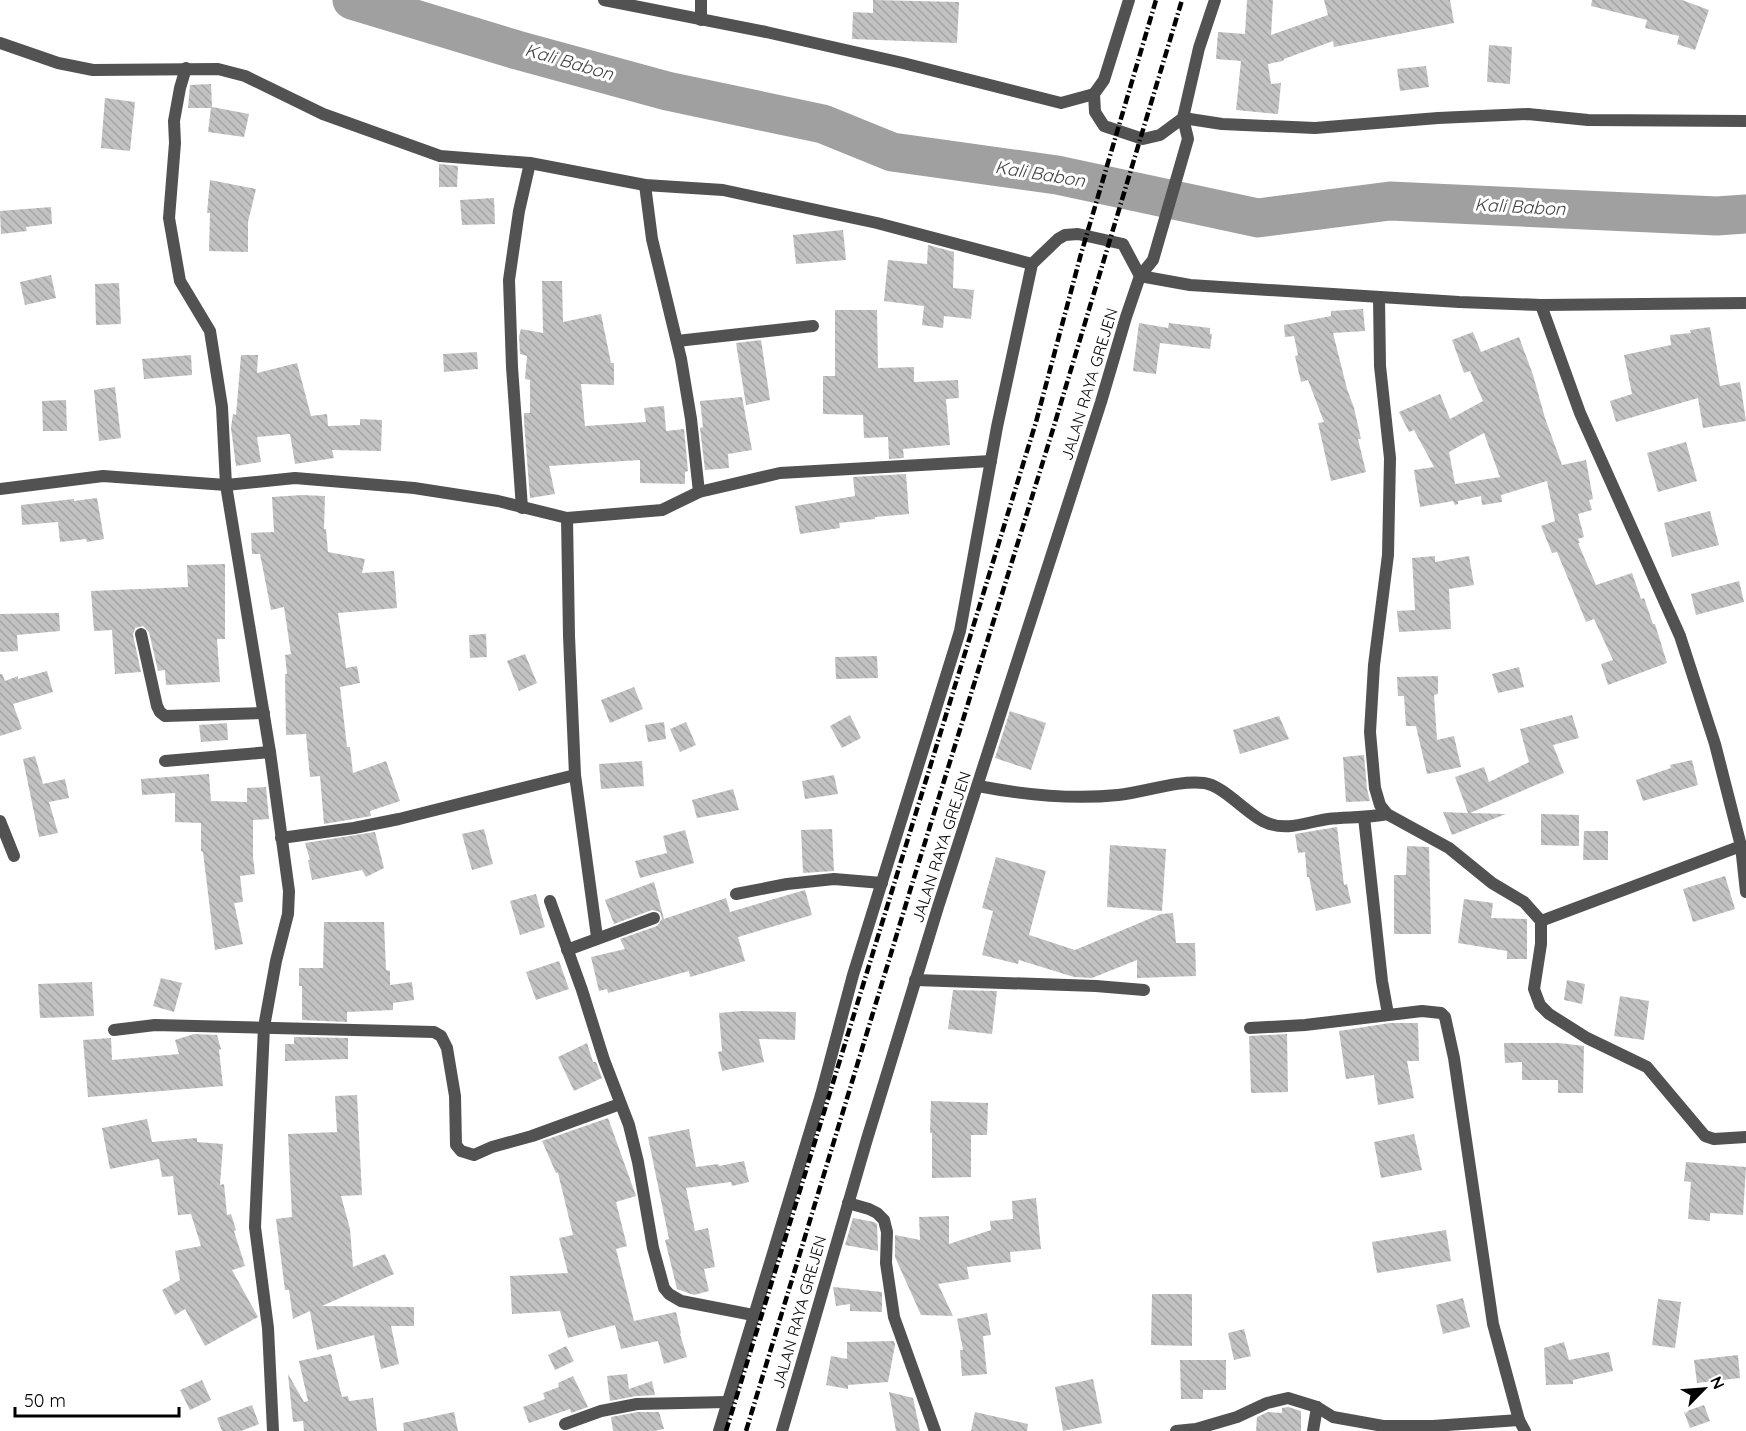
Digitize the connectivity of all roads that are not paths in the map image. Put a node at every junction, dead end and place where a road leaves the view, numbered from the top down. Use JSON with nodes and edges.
{"nodes":[{"id":1,"x":604,"y":0,"type":"edge"},
{"id":2,"x":702,"y":0,"type":"edge"},
{"id":3,"x":1129,"y":0,"type":"edge"},
{"id":4,"x":1215,"y":0,"type":"edge"},
{"id":5,"x":701,"y":20,"type":"junction"},
{"id":6,"x":0,"y":43,"type":"edge"},
{"id":7,"x":186,"y":68,"type":"junction"},
{"id":8,"x":1094,"y":94,"type":"junction"},
{"id":9,"x":1183,"y":118,"type":"junction"},
{"id":10,"x":1746,"y":121,"type":"edge"},
{"id":11,"x":530,"y":163,"type":"junction"},
{"id":12,"x":645,"y":185,"type":"junction"},
{"id":13,"x":1032,"y":264,"type":"junction"},
{"id":14,"x":1140,"y":276,"type":"junction"},
{"id":15,"x":1379,"y":298,"type":"junction"},
{"id":16,"x":1746,"y":303,"type":"edge"},
{"id":17,"x":1541,"y":305,"type":"junction"},
{"id":18,"x":813,"y":326,"type":"dead end"},
{"id":19,"x":677,"y":341,"type":"junction"},
{"id":20,"x":992,"y":461,"type":"junction"},
{"id":21,"x":226,"y":484,"type":"junction"},
{"id":22,"x":0,"y":489,"type":"edge"},
{"id":23,"x":699,"y":492,"type":"junction"},
{"id":24,"x":522,"y":508,"type":"junction"},
{"id":25,"x":567,"y":518,"type":"junction"},
{"id":26,"x":141,"y":634,"type":"dead end"},
{"id":27,"x":264,"y":713,"type":"junction"},
{"id":28,"x":270,"y":752,"type":"junction"},
{"id":29,"x":165,"y":760,"type":"dead end"},
{"id":30,"x":575,"y":776,"type":"junction"},
{"id":31,"x":978,"y":786,"type":"junction"},
{"id":32,"x":1387,"y":814,"type":"junction"},
{"id":33,"x":1364,"y":817,"type":"junction"},
{"id":34,"x":0,"y":821,"type":"edge"},
{"id":35,"x":281,"y":838,"type":"junction"},
{"id":36,"x":1741,"y":846,"type":"junction"},
{"id":37,"x":14,"y":856,"type":"dead end"},
{"id":38,"x":882,"y":884,"type":"junction"},
{"id":39,"x":1746,"y":892,"type":"edge"},
{"id":40,"x":736,"y":894,"type":"dead end"},
{"id":41,"x":550,"y":901,"type":"dead end"},
{"id":42,"x":654,"y":918,"type":"dead end"},
{"id":43,"x":1541,"y":921,"type":"junction"},
{"id":44,"x":597,"y":937,"type":"junction"},
{"id":45,"x":567,"y":950,"type":"junction"},
{"id":46,"x":915,"y":980,"type":"junction"},
{"id":47,"x":1144,"y":990,"type":"dead end"},
{"id":48,"x":1388,"y":1014,"type":"junction"},
{"id":49,"x":264,"y":1027,"type":"junction"},
{"id":50,"x":1250,"y":1028,"type":"dead end"},
{"id":51,"x":114,"y":1030,"type":"dead end"},
{"id":52,"x":620,"y":1104,"type":"junction"},
{"id":53,"x":1746,"y":1137,"type":"edge"},
{"id":54,"x":848,"y":1203,"type":"junction"},
{"id":55,"x":753,"y":1315,"type":"junction"},
{"id":56,"x":727,"y":1402,"type":"junction"},
{"id":57,"x":1317,"y":1407,"type":"junction"},
{"id":58,"x":565,"y":1424,"type":"dead end"},
{"id":59,"x":1522,"y":1426,"type":"edge"},
{"id":60,"x":273,"y":1431,"type":"edge"},
{"id":61,"x":719,"y":1431,"type":"edge"},
{"id":62,"x":782,"y":1431,"type":"edge"},
{"id":63,"x":935,"y":1431,"type":"edge"},
{"id":64,"x":1176,"y":1431,"type":"edge"},
{"id":65,"x":1313,"y":1431,"type":"edge"}],
"edges":[{"from":1,"to":5,"type":"street"},
{"from":2,"to":5,"type":"street"},
{"from":3,"to":8,"type":"street"},
{"from":4,"to":9,"type":"street"},
{"from":5,"to":8,"type":"street"},
{"from":6,"to":7,"type":"street"},
{"from":7,"to":11,"type":"street"},
{"from":7,"to":21,"type":"street"},
{"from":8,"to":9,"type":"street"},
{"from":9,"to":10,"type":"street"},
{"from":9,"to":14,"type":"street"},
{"from":11,"to":12,"type":"street"},
{"from":11,"to":24,"type":"street"},
{"from":12,"to":13,"type":"street"},
{"from":12,"to":19,"type":"street"},
{"from":13,"to":14,"type":"street"},
{"from":13,"to":20,"type":"street"},
{"from":14,"to":15,"type":"street"},
{"from":14,"to":31,"type":"street","name":"JALAN RAYA GREJEN"},
{"from":15,"to":17,"type":"street"},
{"from":15,"to":32,"type":"street"},
{"from":16,"to":17,"type":"street"},
{"from":17,"to":36,"type":"street"},
{"from":18,"to":19,"type":"street"},
{"from":19,"to":23,"type":"street"},
{"from":20,"to":23,"type":"street"},
{"from":20,"to":38,"type":"street"},
{"from":21,"to":22,"type":"street"},
{"from":21,"to":24,"type":"street"},
{"from":21,"to":27,"type":"street"},
{"from":23,"to":25,"type":"street"},
{"from":24,"to":25,"type":"street"},
{"from":25,"to":30,"type":"street"},
{"from":26,"to":27,"type":"street"},
{"from":27,"to":28,"type":"street"},
{"from":28,"to":29,"type":"street"},
{"from":28,"to":35,"type":"street"},
{"from":30,"to":35,"type":"street"},
{"from":30,"to":44,"type":"street"},
{"from":31,"to":33,"type":"street"},
{"from":31,"to":46,"type":"street","name":"JALAN RAYA GREJEN"},
{"from":32,"to":33,"type":"street"},
{"from":32,"to":43,"type":"street"},
{"from":33,"to":48,"type":"street"},
{"from":34,"to":37,"type":"street"},
{"from":35,"to":49,"type":"street"},
{"from":36,"to":39,"type":"street"},
{"from":36,"to":43,"type":"street"},
{"from":38,"to":40,"type":"street"},
{"from":38,"to":55,"type":"street"},
{"from":41,"to":45,"type":"street"},
{"from":42,"to":44,"type":"street"},
{"from":43,"to":53,"type":"street"},
{"from":44,"to":45,"type":"street"},
{"from":45,"to":52,"type":"street"},
{"from":46,"to":47,"type":"street"},
{"from":46,"to":54,"type":"street","name":"JALAN RAYA GREJEN"},
{"from":48,"to":50,"type":"street"},
{"from":48,"to":59,"type":"street"},
{"from":49,"to":51,"type":"street"},
{"from":49,"to":52,"type":"street"},
{"from":49,"to":60,"type":"street"},
{"from":52,"to":55,"type":"street"},
{"from":54,"to":62,"type":"street","name":"JALAN RAYA GREJEN"},
{"from":54,"to":63,"type":"street"},
{"from":55,"to":56,"type":"street"},
{"from":56,"to":58,"type":"street"},
{"from":56,"to":61,"type":"street"},
{"from":57,"to":59,"type":"street"},
{"from":57,"to":64,"type":"street"},
{"from":57,"to":65,"type":"street"}]}
